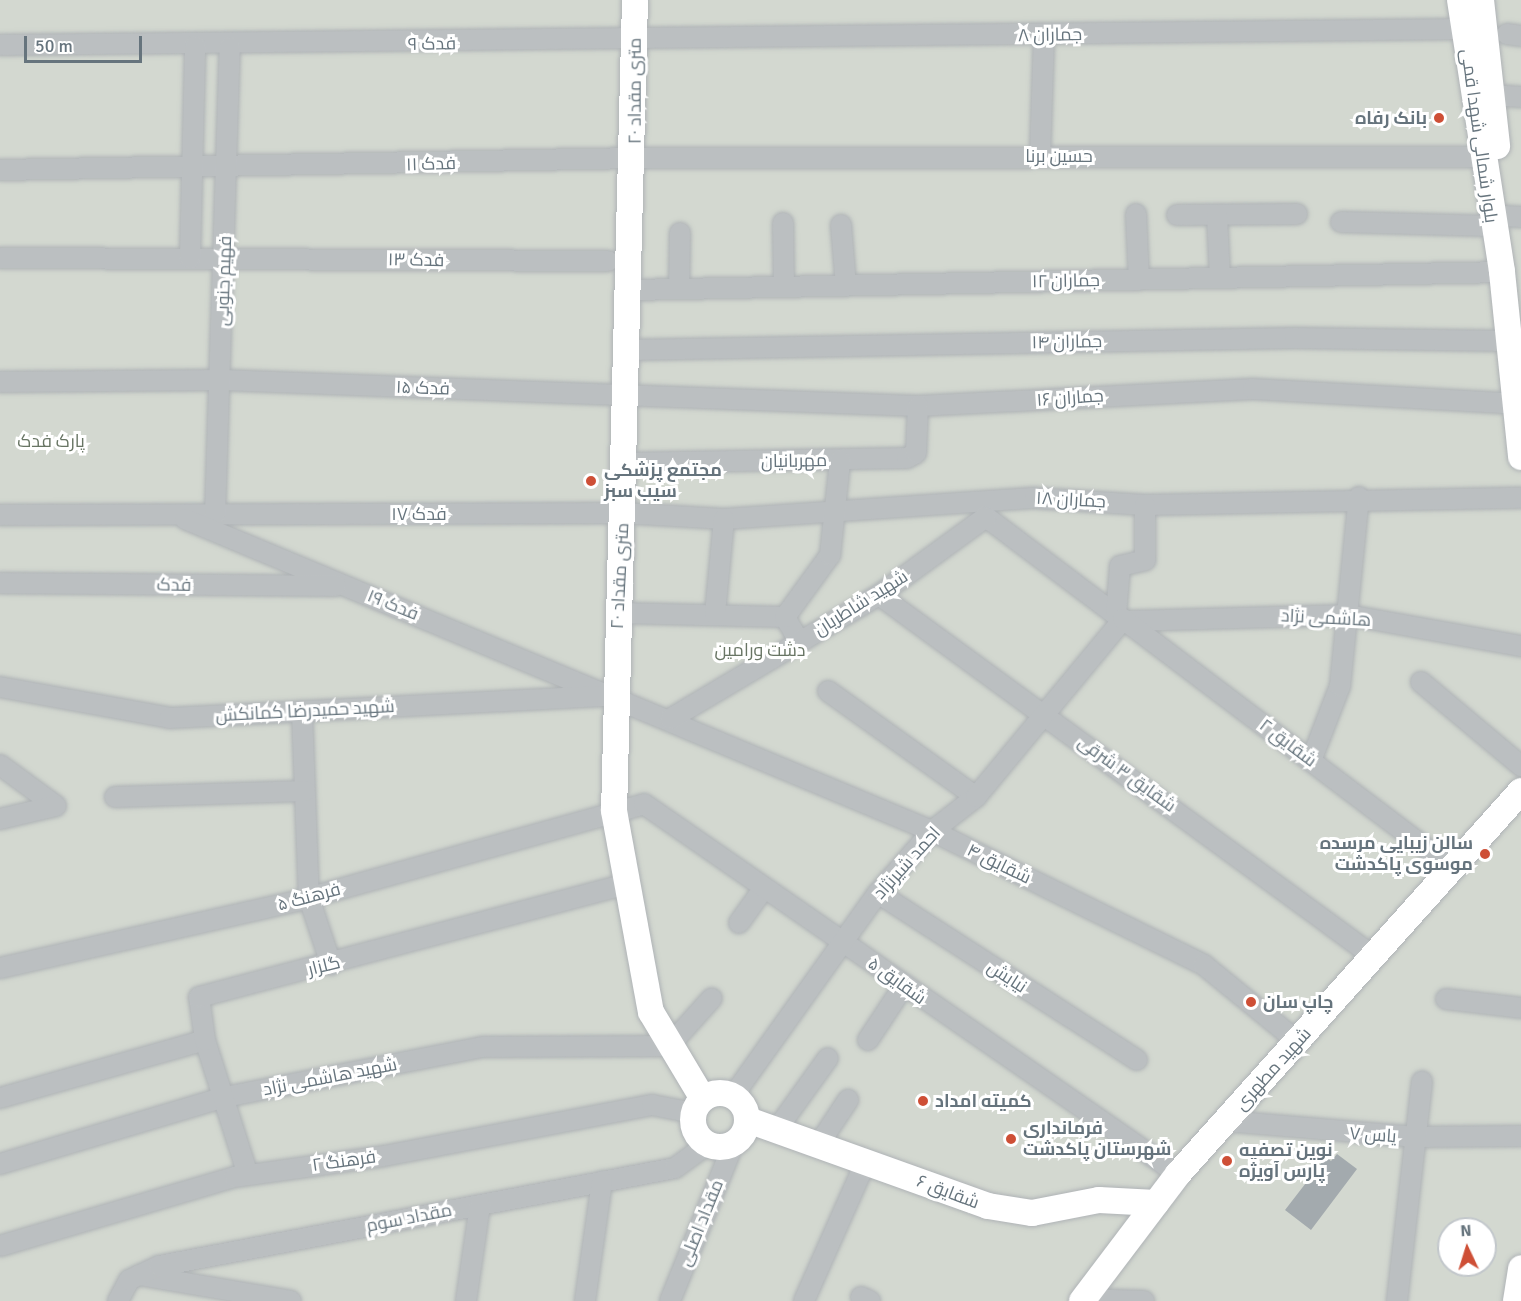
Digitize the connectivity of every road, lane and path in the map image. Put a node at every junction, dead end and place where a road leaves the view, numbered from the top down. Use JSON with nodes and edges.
{"nodes":[{"id":1,"x":635,"y":0,"type":"edge"},
{"id":2,"x":1460,"y":0,"type":"edge"},
{"id":3,"x":1481,"y":0,"type":"edge"},
{"id":4,"x":1465,"y":29,"type":"junction"},
{"id":5,"x":1044,"y":35,"type":"junction"},
{"id":6,"x":635,"y":41,"type":"junction"},
{"id":7,"x":0,"y":45,"type":"edge"},
{"id":8,"x":195,"y":46,"type":"junction"},
{"id":9,"x":230,"y":47,"type":"junction"},
{"id":10,"x":1492,"y":94,"type":"junction"},
{"id":11,"x":1521,"y":97,"type":"edge"},
{"id":12,"x":1040,"y":156,"type":"junction"},
{"id":13,"x":1483,"y":157,"type":"junction"},
{"id":14,"x":634,"y":158,"type":"junction"},
{"id":15,"x":0,"y":170,"type":"edge"},
{"id":16,"x":194,"y":170,"type":"junction"},
{"id":17,"x":228,"y":170,"type":"junction"},
{"id":18,"x":1136,"y":214,"type":"dead end"},
{"id":19,"x":1217,"y":214,"type":"junction"},
{"id":20,"x":1297,"y":214,"type":"dead end"},
{"id":21,"x":1177,"y":215,"type":"dead end"},
{"id":22,"x":1505,"y":219,"type":"edge"},
{"id":23,"x":1341,"y":222,"type":"dead end"},
{"id":24,"x":783,"y":223,"type":"dead end"},
{"id":25,"x":841,"y":225,"type":"dead end"},
{"id":26,"x":680,"y":233,"type":"dead end"},
{"id":27,"x":0,"y":258,"type":"edge"},
{"id":28,"x":190,"y":258,"type":"junction"},
{"id":29,"x":225,"y":258,"type":"junction"},
{"id":30,"x":608,"y":261,"type":"dead end"},
{"id":31,"x":1502,"y":272,"type":"junction"},
{"id":32,"x":1220,"y":278,"type":"junction"},
{"id":33,"x":1139,"y":280,"type":"junction"},
{"id":34,"x":846,"y":286,"type":"junction"},
{"id":35,"x":784,"y":287,"type":"junction"},
{"id":36,"x":679,"y":289,"type":"junction"},
{"id":37,"x":631,"y":290,"type":"junction"},
{"id":38,"x":1506,"y":341,"type":"junction"},
{"id":39,"x":629,"y":350,"type":"junction"},
{"id":40,"x":221,"y":380,"type":"junction"},
{"id":41,"x":0,"y":382,"type":"edge"},
{"id":42,"x":626,"y":395,"type":"junction"},
{"id":43,"x":1518,"y":404,"type":"edge"},
{"id":44,"x":918,"y":406,"type":"junction"},
{"id":45,"x":1521,"y":458,"type":"edge"},
{"id":46,"x":840,"y":461,"type":"junction"},
{"id":47,"x":622,"y":463,"type":"junction"},
{"id":48,"x":1359,"y":497,"type":"junction"},
{"id":49,"x":1521,"y":498,"type":"edge"},
{"id":50,"x":1145,"y":505,"type":"junction"},
{"id":51,"x":985,"y":508,"type":"junction"},
{"id":52,"x":623,"y":513,"type":"junction"},
{"id":53,"x":838,"y":513,"type":"junction"},
{"id":54,"x":173,"y":514,"type":"junction"},
{"id":55,"x":0,"y":515,"type":"edge"},
{"id":56,"x":215,"y":515,"type":"junction"},
{"id":57,"x":724,"y":519,"type":"junction"},
{"id":58,"x":0,"y":583,"type":"edge"},
{"id":59,"x":348,"y":587,"type":"junction"},
{"id":60,"x":879,"y":595,"type":"junction"},
{"id":61,"x":618,"y":613,"type":"junction"},
{"id":62,"x":715,"y":614,"type":"junction"},
{"id":63,"x":1348,"y":615,"type":"junction"},
{"id":64,"x":785,"y":617,"type":"junction"},
{"id":65,"x":1123,"y":618,"type":"junction"},
{"id":66,"x":799,"y":641,"type":"junction"},
{"id":67,"x":1521,"y":646,"type":"edge"},
{"id":68,"x":1421,"y":682,"type":"dead end"},
{"id":69,"x":0,"y":687,"type":"edge"},
{"id":70,"x":828,"y":691,"type":"dead end"},
{"id":71,"x":613,"y":695,"type":"junction"},
{"id":72,"x":302,"y":711,"type":"junction"},
{"id":73,"x":1048,"y":715,"type":"junction"},
{"id":74,"x":670,"y":718,"type":"junction"},
{"id":75,"x":1311,"y":761,"type":"junction"},
{"id":76,"x":0,"y":765,"type":"edge"},
{"id":77,"x":1521,"y":766,"type":"edge"},
{"id":78,"x":305,"y":791,"type":"junction"},
{"id":79,"x":1521,"y":791,"type":"edge"},
{"id":80,"x":976,"y":797,"type":"junction"},
{"id":81,"x":115,"y":798,"type":"dead end"},
{"id":82,"x":614,"y":811,"type":"junction"},
{"id":83,"x":0,"y":819,"type":"edge"},
{"id":84,"x":932,"y":831,"type":"junction"},
{"id":85,"x":1452,"y":868,"type":"junction"},
{"id":86,"x":627,"y":884,"type":"junction"},
{"id":87,"x":764,"y":888,"type":"junction"},
{"id":88,"x":878,"y":893,"type":"junction"},
{"id":89,"x":309,"y":898,"type":"junction"},
{"id":90,"x":739,"y":922,"type":"dead end"},
{"id":91,"x":844,"y":942,"type":"junction"},
{"id":92,"x":1374,"y":956,"type":"junction"},
{"id":93,"x":331,"y":964,"type":"junction"},
{"id":94,"x":0,"y":968,"type":"edge"},
{"id":95,"x":903,"y":987,"type":"junction"},
{"id":96,"x":712,"y":998,"type":"dead end"},
{"id":97,"x":1446,"y":999,"type":"dead end"},
{"id":98,"x":1521,"y":1008,"type":"edge"},
{"id":99,"x":205,"y":1040,"type":"junction"},
{"id":100,"x":868,"y":1040,"type":"dead end"},
{"id":101,"x":1297,"y":1041,"type":"junction"},
{"id":102,"x":669,"y":1046,"type":"junction"},
{"id":103,"x":828,"y":1058,"type":"dead end"},
{"id":104,"x":1137,"y":1060,"type":"dead end"},
{"id":105,"x":1422,"y":1081,"type":"dead end"},
{"id":106,"x":733,"y":1096,"type":"junction"},
{"id":107,"x":225,"y":1097,"type":"junction"},
{"id":108,"x":0,"y":1098,"type":"edge"},
{"id":109,"x":848,"y":1100,"type":"dead end"},
{"id":110,"x":699,"y":1106,"type":"junction"},
{"id":111,"x":748,"y":1120,"type":"junction"},
{"id":112,"x":1226,"y":1121,"type":"junction"},
{"id":113,"x":777,"y":1129,"type":"junction"},
{"id":114,"x":1521,"y":1136,"type":"edge"},
{"id":115,"x":1416,"y":1137,"type":"junction"},
{"id":116,"x":819,"y":1144,"type":"junction"},
{"id":117,"x":708,"y":1145,"type":"junction"},
{"id":118,"x":733,"y":1145,"type":"junction"},
{"id":119,"x":866,"y":1161,"type":"junction"},
{"id":120,"x":0,"y":1164,"type":"edge"},
{"id":121,"x":1178,"y":1174,"type":"junction"},
{"id":122,"x":248,"y":1175,"type":"junction"},
{"id":123,"x":602,"y":1181,"type":"junction"},
{"id":124,"x":1156,"y":1203,"type":"junction"},
{"id":125,"x":480,"y":1205,"type":"junction"},
{"id":126,"x":0,"y":1246,"type":"edge"},
{"id":127,"x":1521,"y":1268,"type":"edge"},
{"id":128,"x":140,"y":1275,"type":"junction"},
{"id":129,"x":1083,"y":1300,"type":"edge"},
{"id":130,"x":118,"y":1301,"type":"edge"},
{"id":131,"x":291,"y":1301,"type":"edge"},
{"id":132,"x":466,"y":1301,"type":"edge"},
{"id":133,"x":585,"y":1301,"type":"edge"},
{"id":134,"x":670,"y":1301,"type":"edge"},
{"id":135,"x":804,"y":1301,"type":"edge"},
{"id":136,"x":1144,"y":1301,"type":"edge"},
{"id":137,"x":1397,"y":1301,"type":"edge"},
{"id":138,"x":1516,"y":1301,"type":"edge"}],
"edges":[{"from":1,"to":6,"type":"main road","name":"۲۰ متری مقداد"},
{"from":2,"to":4,"type":"main road","name":"بلوار شمالی شهدا قمی"},
{"from":3,"to":10,"type":"main road","name":"بلوار شمالی شهدا قمی"},
{"from":4,"to":5,"type":"street","name":"جماران ۸"},
{"from":4,"to":13,"type":"main road","name":"بلوار شمالی شهدا قمی"},
{"from":5,"to":6,"type":"street","name":"جماران ۸"},
{"from":5,"to":12,"type":"street"},
{"from":6,"to":9,"type":"street","name":"فدک ۹"},
{"from":6,"to":14,"type":"main road","name":"۲۰ متری مقداد"},
{"from":7,"to":8,"type":"street","name":"فدک ۹"},
{"from":8,"to":9,"type":"street","name":"فدک ۹"},
{"from":8,"to":16,"type":"street","name":"فهیم جنوبی"},
{"from":9,"to":17,"type":"street","name":"فهیم جنوبی"},
{"from":10,"to":11,"type":"street"},
{"from":10,"to":22,"type":"main road","name":"بلوار شمالی شهدا قمی"},
{"from":12,"to":13,"type":"street","name":"حسین برنا"},
{"from":12,"to":14,"type":"street","name":"حسین برنا"},
{"from":13,"to":22,"type":"main road","name":"بلوار شمالی شهدا قمی"},
{"from":14,"to":17,"type":"street","name":"فدک ۱۱"},
{"from":14,"to":37,"type":"main road","name":"۲۰ متری مقداد"},
{"from":15,"to":16,"type":"street","name":"فدک ۱۱"},
{"from":16,"to":17,"type":"street","name":"فدک ۱۱"},
{"from":16,"to":28,"type":"street","name":"فهیم جنوبی"},
{"from":17,"to":29,"type":"street","name":"فهیم جنوبی"},
{"from":18,"to":33,"type":"street"},
{"from":19,"to":20,"type":"street"},
{"from":19,"to":21,"type":"street"},
{"from":19,"to":32,"type":"street"},
{"from":22,"to":23,"type":"street"},
{"from":22,"to":31,"type":"main road","name":"بلوار شمالی شهدا قمی"},
{"from":24,"to":35,"type":"street"},
{"from":25,"to":34,"type":"street"},
{"from":26,"to":36,"type":"street"},
{"from":27,"to":28,"type":"street","name":"فدک ۱۳"},
{"from":28,"to":29,"type":"street","name":"فدک ۱۳"},
{"from":29,"to":30,"type":"street","name":"فدک ۱۳"},
{"from":29,"to":40,"type":"street","name":"فهیم جنوبی"},
{"from":31,"to":32,"type":"street","name":"جماران ۱۲"},
{"from":31,"to":38,"type":"main road","name":"بلوار شمالی شهدا قمی"},
{"from":32,"to":33,"type":"street","name":"جماران ۱۲"},
{"from":33,"to":34,"type":"street","name":"جماران ۱۲"},
{"from":34,"to":35,"type":"street","name":"جماران ۱۲"},
{"from":35,"to":36,"type":"street","name":"جماران ۱۲"},
{"from":36,"to":37,"type":"street","name":"جماران ۱۲"},
{"from":37,"to":39,"type":"main road","name":"۲۰ متری مقداد"},
{"from":38,"to":39,"type":"street","name":"جماران ۱۴"},
{"from":38,"to":43,"type":"main road","name":"بلوار شمالی شهدا قمی"},
{"from":39,"to":42,"type":"main road","name":"۲۰ متری مقداد"},
{"from":40,"to":41,"type":"street","name":"فدک ۱۵"},
{"from":40,"to":42,"type":"street","name":"فدک ۱۵"},
{"from":40,"to":56,"type":"street","name":"فهیم جنوبی"},
{"from":42,"to":44,"type":"street","name":"جماران ۱۶"},
{"from":42,"to":47,"type":"main road","name":"۲۰ متری مقداد"},
{"from":43,"to":44,"type":"street","name":"جماران ۱۶"},
{"from":43,"to":45,"type":"main road","name":"بلوار شمالی شهدا قمی"},
{"from":44,"to":46,"type":"street","name":"مهربانیان"},
{"from":46,"to":47,"type":"street","name":"مهربانیان"},
{"from":46,"to":53,"type":"street"},
{"from":47,"to":52,"type":"main road","name":"۲۰ متری مقداد"},
{"from":48,"to":49,"type":"street","name":"جماران ۱۸"},
{"from":48,"to":50,"type":"street","name":"جماران ۱۸"},
{"from":48,"to":63,"type":"street"},
{"from":50,"to":51,"type":"street","name":"جماران ۱۸"},
{"from":50,"to":65,"type":"street"},
{"from":51,"to":53,"type":"street","name":"جماران ۱۸"},
{"from":51,"to":60,"type":"street","name":"شهید شاطریان"},
{"from":51,"to":65,"type":"street","name":"شقایق ۲"},
{"from":52,"to":56,"type":"street","name":"فدک ۱۷"},
{"from":52,"to":57,"type":"street","name":"جماران ۱۸"},
{"from":52,"to":61,"type":"main road","name":"۲۰ متری مقداد"},
{"from":53,"to":57,"type":"street","name":"جماران ۱۸"},
{"from":53,"to":64,"type":"street"},
{"from":54,"to":55,"type":"street","name":"فدک ۱۷"},
{"from":54,"to":56,"type":"street","name":"فدک ۱۷"},
{"from":54,"to":59,"type":"street","name":"فدک ۱۹"},
{"from":57,"to":62,"type":"street"},
{"from":58,"to":59,"type":"street","name":"فدک"},
{"from":59,"to":71,"type":"street","name":"فدک ۱۹"},
{"from":60,"to":66,"type":"street","name":"شهید شاطریان"},
{"from":60,"to":73,"type":"street","name":"شقایق ۳ شرقی"},
{"from":61,"to":62,"type":"street"},
{"from":61,"to":71,"type":"main road","name":"۲۰ متری مقداد"},
{"from":62,"to":64,"type":"street"},
{"from":63,"to":65,"type":"street","name":"هاشمی نژاد"},
{"from":63,"to":67,"type":"street","name":"هاشمی نژاد"},
{"from":63,"to":75,"type":"street"},
{"from":64,"to":66,"type":"street"},
{"from":65,"to":73,"type":"street","name":"احمد شیرنژاد"},
{"from":65,"to":75,"type":"street","name":"شقایق ۲"},
{"from":66,"to":74,"type":"street","name":"شهید شاطریان"},
{"from":68,"to":77,"type":"street"},
{"from":69,"to":72,"type":"street","name":"شهید حمیدرضا کمانکش"},
{"from":70,"to":80,"type":"street"},
{"from":71,"to":72,"type":"street","name":"شهید حمیدرضا کمانکش"},
{"from":71,"to":74,"type":"street","name":"شقایق ۴"},
{"from":71,"to":82,"type":"main road","name":"۲۰ متری مقداد"},
{"from":72,"to":78,"type":"street"},
{"from":73,"to":80,"type":"street","name":"احمد شیرنژاد"},
{"from":73,"to":92,"type":"street","name":"شقایق ۳ شرقی"},
{"from":74,"to":84,"type":"street","name":"شقایق ۴"},
{"from":75,"to":85,"type":"street","name":"شقایق ۲"},
{"from":76,"to":83,"type":"street"},
{"from":78,"to":81,"type":"street"},
{"from":78,"to":89,"type":"street"},
{"from":79,"to":85,"type":"main road","name":"شهید مطهری"},
{"from":80,"to":84,"type":"street","name":"احمد شیرنژاد"},
{"from":82,"to":86,"type":"main road","name":"۲۰ متری مقداد"},
{"from":82,"to":87,"type":"street","name":"شقایق ۵"},
{"from":82,"to":89,"type":"street","name":"فرهنگ ۵"},
{"from":84,"to":88,"type":"street","name":"احمد شیرنژاد"},
{"from":84,"to":101,"type":"street","name":"شقایق ۴"},
{"from":85,"to":92,"type":"main road","name":"شهید مطهری"},
{"from":86,"to":93,"type":"street","name":"گلزار"},
{"from":86,"to":102,"type":"main road","name":"۲۰ متری مقداد"},
{"from":87,"to":90,"type":"street"},
{"from":87,"to":91,"type":"street","name":"شقایق ۵"},
{"from":88,"to":91,"type":"street","name":"احمد شیرنژاد"},
{"from":88,"to":104,"type":"street","name":"نیایش"},
{"from":89,"to":93,"type":"street"},
{"from":89,"to":94,"type":"street","name":"فرهنگ ۵"},
{"from":91,"to":95,"type":"street","name":"شقایق ۵"},
{"from":91,"to":106,"type":"street","name":"احمد شیرنژاد"},
{"from":92,"to":101,"type":"main road","name":"شهید مطهری"},
{"from":93,"to":99,"type":"street","name":"گلزار"},
{"from":95,"to":100,"type":"street"},
{"from":95,"to":121,"type":"street","name":"شقایق ۵"},
{"from":96,"to":102,"type":"street"},
{"from":97,"to":98,"type":"street"},
{"from":99,"to":107,"type":"street","name":"گلزار"},
{"from":99,"to":108,"type":"street"},
{"from":101,"to":112,"type":"main road","name":"شهید مطهری"},
{"from":102,"to":107,"type":"street","name":"شهید هاشمی نژاد"},
{"from":102,"to":110,"type":"main road","name":"۲۰ متری مقداد"},
{"from":103,"to":113,"type":"street"},
{"from":105,"to":115,"type":"street"},
{"from":106,"to":110,"type":"main road"},
{"from":106,"to":111,"type":"main road"},
{"from":107,"to":120,"type":"street","name":"شهید هاشمی نژاد"},
{"from":107,"to":122,"type":"street","name":"گلزار"},
{"from":109,"to":116,"type":"street"},
{"from":110,"to":117,"type":"main road"},
{"from":110,"to":122,"type":"street","name":"فرهنگ ۲"},
{"from":111,"to":113,"type":"main road","name":"شقایق ۶"},
{"from":111,"to":118,"type":"main road"},
{"from":112,"to":115,"type":"street","name":"یاس ۷"},
{"from":112,"to":121,"type":"main road","name":"شهید مطهری"},
{"from":113,"to":116,"type":"main road","name":"شقایق ۶"},
{"from":114,"to":115,"type":"street","name":"یاس ۷"},
{"from":115,"to":137,"type":"street"},
{"from":116,"to":119,"type":"main road","name":"شقایق ۶"},
{"from":117,"to":118,"type":"main road"},
{"from":117,"to":123,"type":"street","name":"مقداد سوم"},
{"from":118,"to":134,"type":"street","name":"مقداد اصلی"},
{"from":119,"to":124,"type":"main road","name":"شقایق ۶"},
{"from":119,"to":135,"type":"street"},
{"from":121,"to":124,"type":"main road","name":"شهید مطهری"},
{"from":122,"to":126,"type":"street","name":"فرهنگ ۲"},
{"from":123,"to":125,"type":"street","name":"مقداد سوم"},
{"from":123,"to":133,"type":"street"},
{"from":124,"to":129,"type":"main road","name":"شهید مطهری"},
{"from":125,"to":128,"type":"street","name":"مقداد سوم"},
{"from":125,"to":132,"type":"street"},
{"from":127,"to":138,"type":"main road"},
{"from":128,"to":130,"type":"street","name":"مقداد سوم"},
{"from":128,"to":131,"type":"street"},
{"from":129,"to":136,"type":"street"}]}
